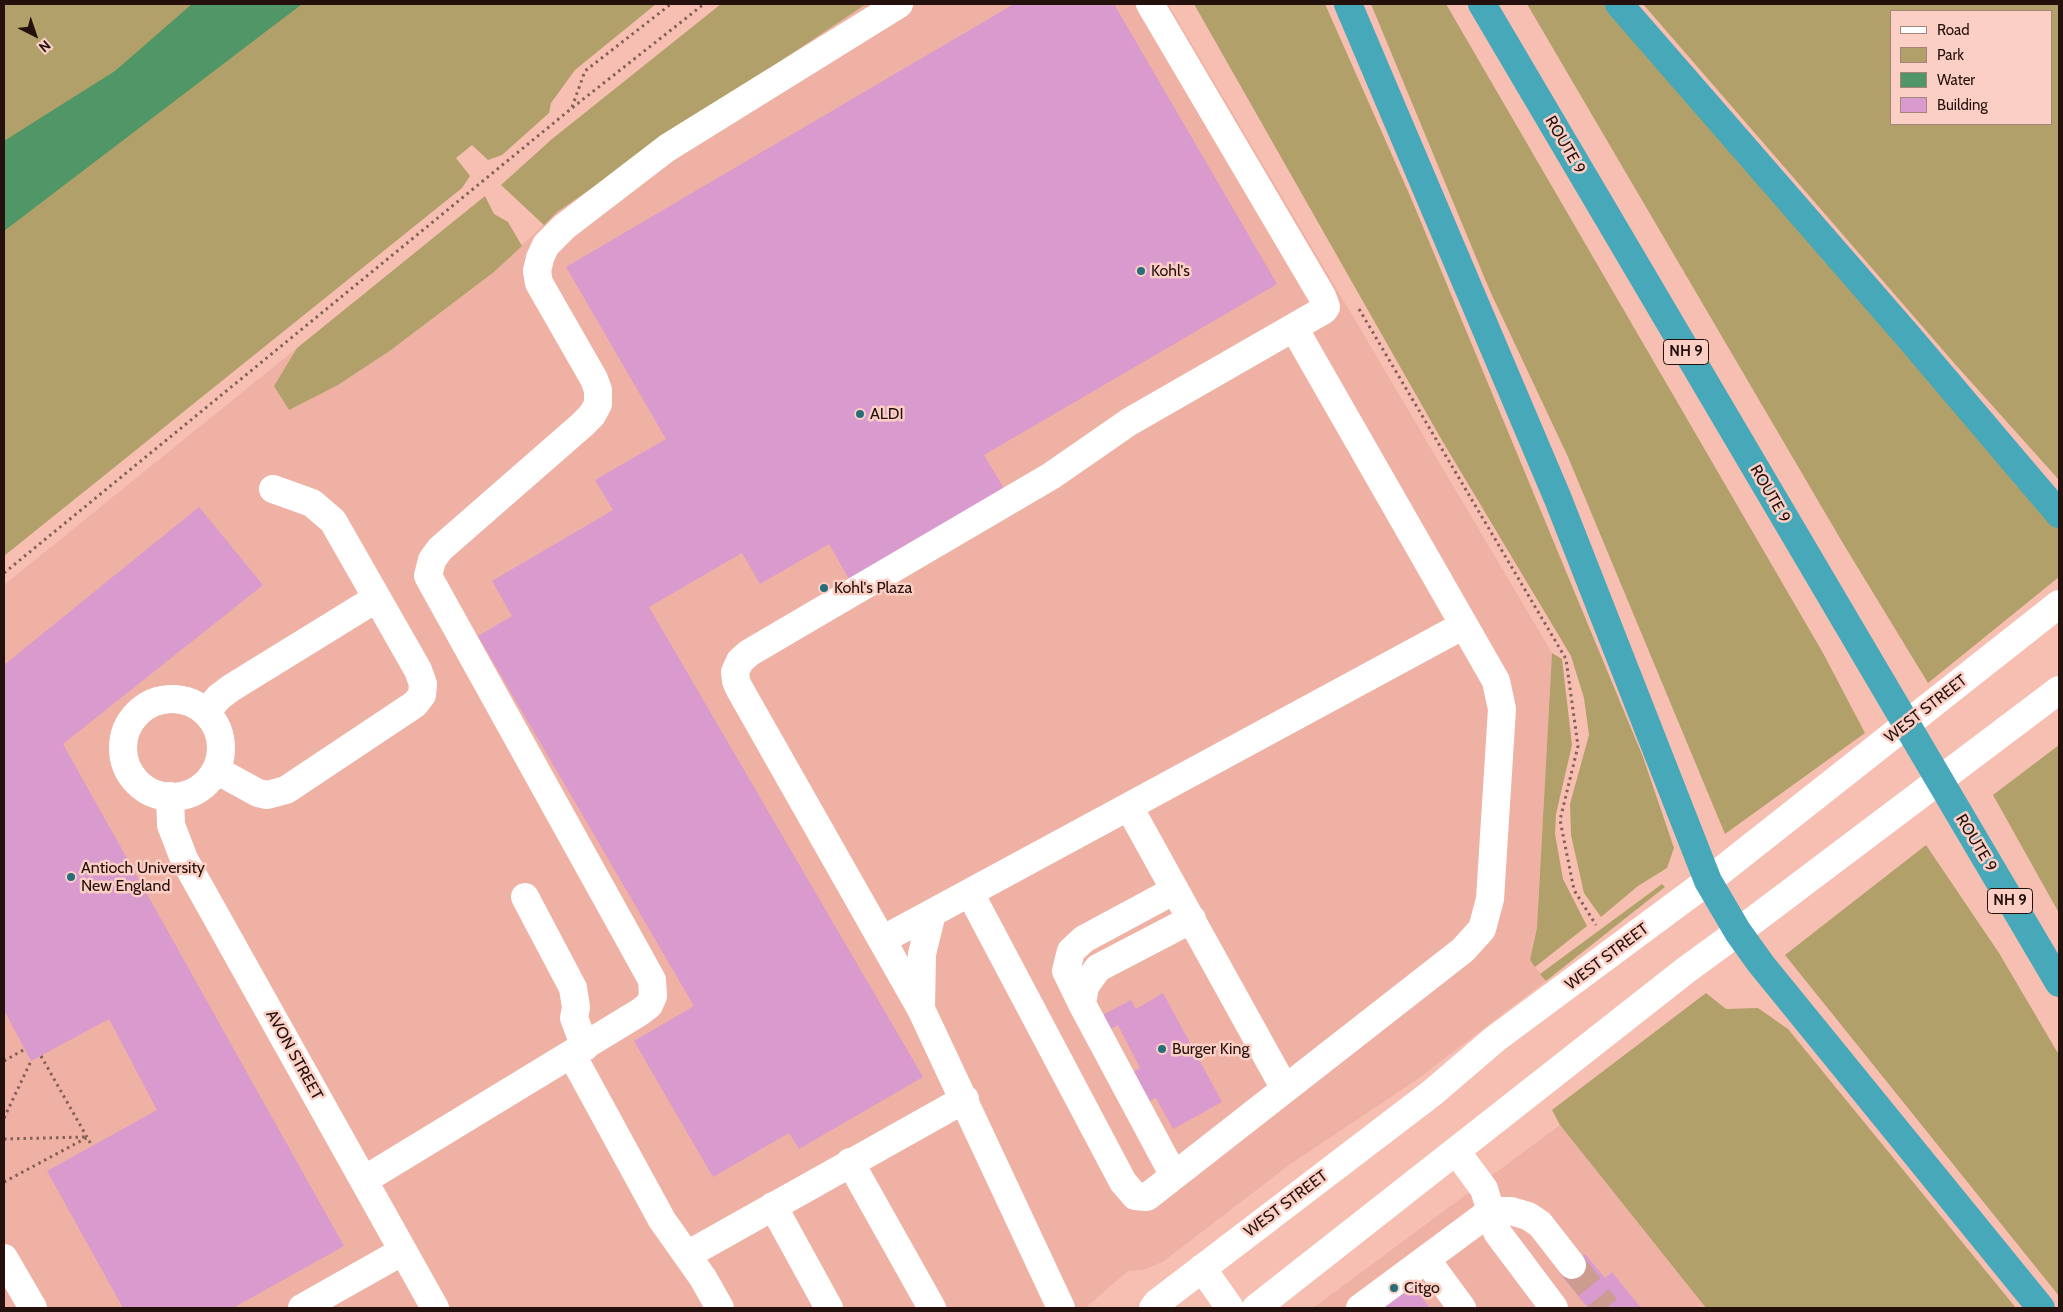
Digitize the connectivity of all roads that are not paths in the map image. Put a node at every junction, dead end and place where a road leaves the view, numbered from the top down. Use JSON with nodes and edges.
{"nodes":[{"id":1,"x":899,"y":4,"type":"edge"},
{"id":2,"x":1150,"y":4,"type":"edge"},
{"id":3,"x":1348,"y":4,"type":"edge"},
{"id":4,"x":1482,"y":4,"type":"edge"},
{"id":5,"x":1619,"y":4,"type":"edge"},
{"id":6,"x":1294,"y":328,"type":"junction"},
{"id":7,"x":273,"y":489,"type":"dead end"},
{"id":8,"x":2059,"y":514,"type":"edge"},
{"id":9,"x":377,"y":598,"type":"junction"},
{"id":10,"x":2059,"y":604,"type":"edge"},
{"id":11,"x":1464,"y":625,"type":"junction"},
{"id":12,"x":2059,"y":690,"type":"edge"},
{"id":13,"x":206,"y":712,"type":"junction"},
{"id":14,"x":216,"y":770,"type":"junction"},
{"id":15,"x":170,"y":796,"type":"junction"},
{"id":16,"x":1129,"y":807,"type":"junction"},
{"id":17,"x":1708,"y":881,"type":"junction"},
{"id":18,"x":1175,"y":890,"type":"junction"},
{"id":19,"x":970,"y":893,"type":"junction"},
{"id":20,"x":525,"y":897,"type":"dead end"},
{"id":21,"x":932,"y":913,"type":"junction"},
{"id":22,"x":1192,"y":920,"type":"junction"},
{"id":23,"x":1738,"y":932,"type":"junction"},
{"id":24,"x":882,"y":940,"type":"junction"},
{"id":25,"x":2059,"y":983,"type":"edge"},
{"id":26,"x":1082,"y":1004,"type":"junction"},
{"id":27,"x":921,"y":1009,"type":"junction"},
{"id":28,"x":579,"y":1051,"type":"junction"},
{"id":29,"x":1285,"y":1089,"type":"junction"},
{"id":30,"x":964,"y":1098,"type":"junction"},
{"id":31,"x":1456,"y":1151,"type":"junction"},
{"id":32,"x":850,"y":1162,"type":"junction"},
{"id":33,"x":1174,"y":1176,"type":"junction"},
{"id":34,"x":364,"y":1180,"type":"junction"},
{"id":35,"x":774,"y":1206,"type":"junction"},
{"id":36,"x":1491,"y":1211,"type":"junction"},
{"id":37,"x":403,"y":1251,"type":"junction"},
{"id":38,"x":687,"y":1255,"type":"junction"},
{"id":39,"x":4,"y":1258,"type":"edge"},
{"id":40,"x":1426,"y":1259,"type":"junction"},
{"id":41,"x":1572,"y":1265,"type":"tunnel mouth"},
{"id":42,"x":1202,"y":1268,"type":"junction"},
{"id":43,"x":11,"y":1287,"type":"edge"},
{"id":44,"x":33,"y":1308,"type":"edge"},
{"id":45,"x":302,"y":1308,"type":"edge"},
{"id":46,"x":436,"y":1308,"type":"edge"},
{"id":47,"x":720,"y":1308,"type":"edge"},
{"id":48,"x":829,"y":1308,"type":"edge"},
{"id":49,"x":932,"y":1308,"type":"edge"},
{"id":50,"x":1061,"y":1308,"type":"edge"},
{"id":51,"x":1153,"y":1308,"type":"edge"},
{"id":52,"x":1230,"y":1308,"type":"edge"},
{"id":53,"x":1256,"y":1308,"type":"edge"},
{"id":54,"x":1360,"y":1308,"type":"edge"},
{"id":55,"x":1462,"y":1308,"type":"edge"},
{"id":56,"x":1554,"y":1308,"type":"edge"},
{"id":57,"x":2042,"y":1308,"type":"edge"}],
"edges":[{"from":1,"to":28,"type":"street"},
{"from":2,"to":6,"type":"street"},
{"from":3,"to":17,"type":"highway"},
{"from":4,"to":25,"type":"highway","name":"ROUTE 9","number":"NH 9"},
{"from":5,"to":8,"type":"highway"},
{"from":6,"to":11,"type":"street"},
{"from":6,"to":24,"type":"street"},
{"from":7,"to":9,"type":"street"},
{"from":9,"to":13,"type":"street"},
{"from":9,"to":14,"type":"street"},
{"from":10,"to":17,"type":"street","name":"WEST STREET"},
{"from":11,"to":16,"type":"street"},
{"from":11,"to":29,"type":"street"},
{"from":12,"to":23,"type":"street"},
{"from":13,"to":14,"type":"street"},
{"from":13,"to":15,"type":"street"},
{"from":14,"to":15,"type":"street"},
{"from":15,"to":34,"type":"street","name":"AVON STREET"},
{"from":16,"to":18,"type":"street"},
{"from":16,"to":19,"type":"street"},
{"from":17,"to":23,"type":"highway"},
{"from":17,"to":42,"type":"street","name":"WEST STREET"},
{"from":18,"to":22,"type":"street"},
{"from":18,"to":26,"type":"street"},
{"from":19,"to":21,"type":"street"},
{"from":19,"to":33,"type":"street"},
{"from":20,"to":28,"type":"street"},
{"from":21,"to":24,"type":"street"},
{"from":21,"to":27,"type":"street"},
{"from":22,"to":26,"type":"street"},
{"from":22,"to":29,"type":"street"},
{"from":23,"to":31,"type":"street"},
{"from":23,"to":57,"type":"highway"},
{"from":24,"to":27,"type":"street"},
{"from":26,"to":33,"type":"street"},
{"from":27,"to":30,"type":"street"},
{"from":28,"to":34,"type":"street"},
{"from":28,"to":38,"type":"street"},
{"from":29,"to":33,"type":"street"},
{"from":30,"to":32,"type":"street"},
{"from":30,"to":50,"type":"street"},
{"from":31,"to":36,"type":"street"},
{"from":31,"to":53,"type":"street"},
{"from":32,"to":35,"type":"street"},
{"from":32,"to":49,"type":"street"},
{"from":34,"to":37,"type":"street","name":"AVON STREET"},
{"from":35,"to":38,"type":"street"},
{"from":35,"to":48,"type":"street"},
{"from":36,"to":40,"type":"street"},
{"from":36,"to":41,"type":"street"},
{"from":36,"to":56,"type":"street"},
{"from":37,"to":45,"type":"street"},
{"from":37,"to":46,"type":"street","name":"AVON STREET"},
{"from":38,"to":47,"type":"street"},
{"from":39,"to":43,"type":"street"},
{"from":40,"to":54,"type":"street"},
{"from":40,"to":55,"type":"street"},
{"from":42,"to":51,"type":"street","name":"WEST STREET"},
{"from":42,"to":52,"type":"street"},
{"from":43,"to":44,"type":"street"}]}
